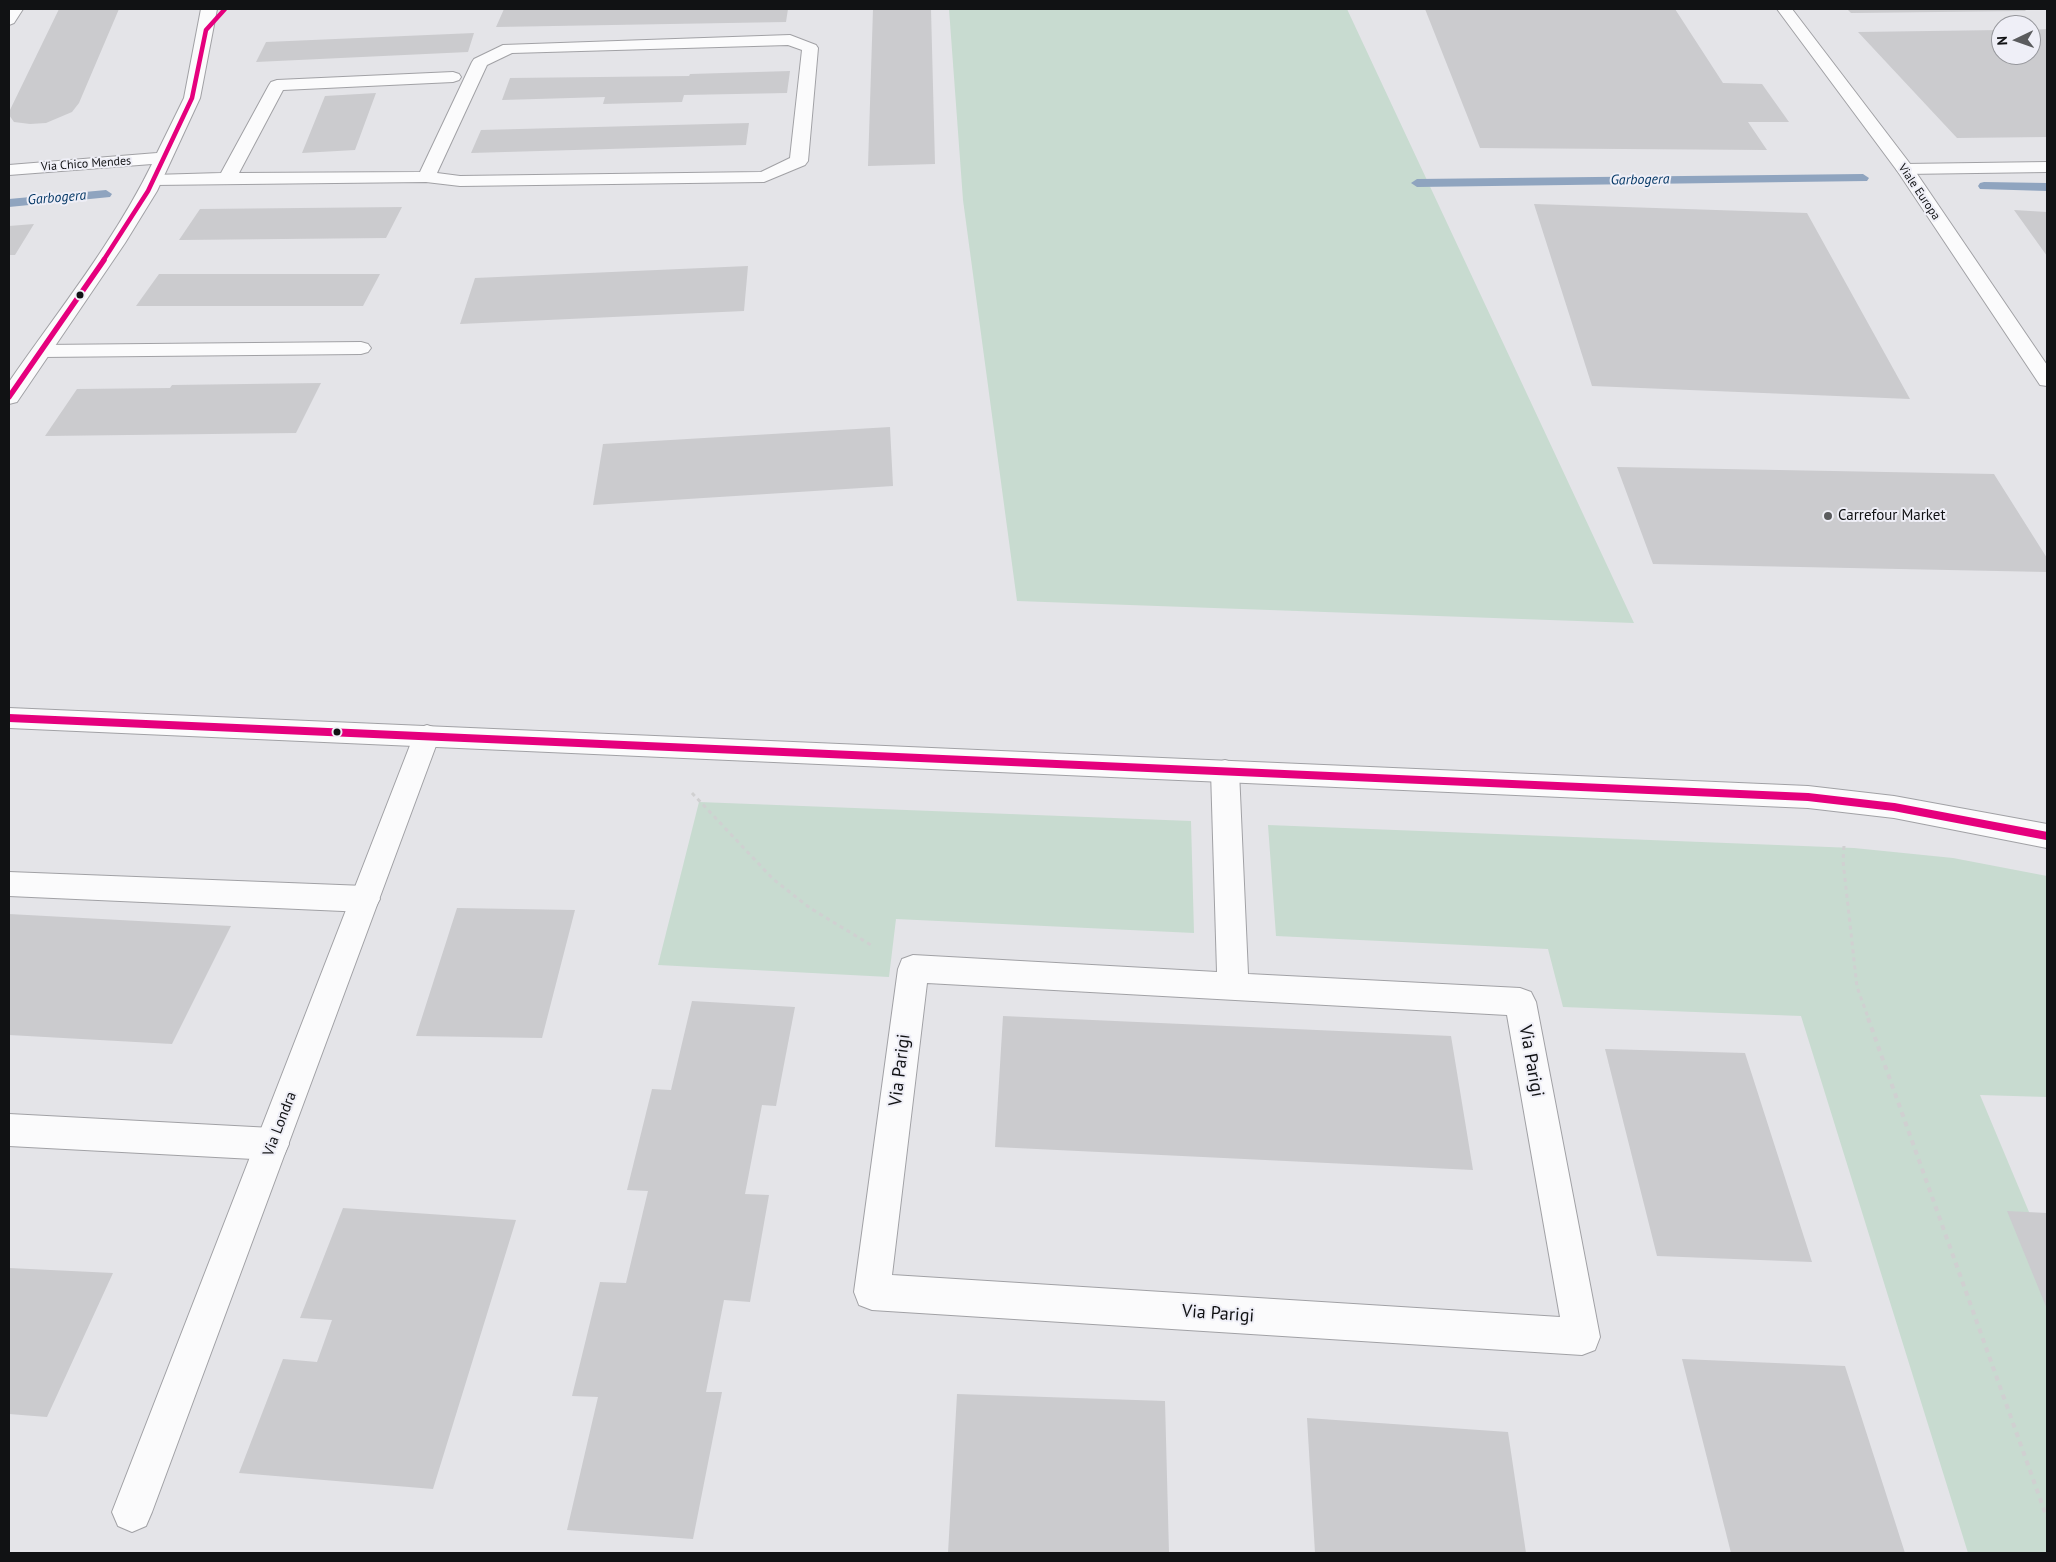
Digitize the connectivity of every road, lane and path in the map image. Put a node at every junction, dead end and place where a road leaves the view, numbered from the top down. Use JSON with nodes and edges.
{"nodes":[{"id":1,"x":15,"y":9,"type":"edge"},
{"id":2,"x":209,"y":9,"type":"edge"},
{"id":3,"x":225,"y":9,"type":"edge"},
{"id":4,"x":1784,"y":9,"type":"edge"},
{"id":5,"x":9,"y":20,"type":"edge"},
{"id":6,"x":206,"y":30,"type":"junction"},
{"id":7,"x":453,"y":77,"type":"dead end"},
{"id":8,"x":163,"y":158,"type":"junction"},
{"id":9,"x":2047,"y":167,"type":"edge"},
{"id":10,"x":1905,"y":169,"type":"junction"},
{"id":11,"x":9,"y":170,"type":"edge"},
{"id":12,"x":426,"y":177,"type":"junction"},
{"id":13,"x":227,"y":178,"type":"junction"},
{"id":14,"x":153,"y":180,"type":"junction"},
{"id":15,"x":361,"y":348,"type":"dead end"},
{"id":16,"x":42,"y":351,"type":"junction"},
{"id":17,"x":2047,"y":380,"type":"edge"},
{"id":18,"x":9,"y":397,"type":"edge"},
{"id":19,"x":9,"y":718,"type":"edge"},
{"id":20,"x":427,"y":735,"type":"junction"},
{"id":21,"x":644,"y":745,"type":"junction"},
{"id":22,"x":1225,"y":771,"type":"junction"},
{"id":23,"x":1847,"y":800,"type":"junction"},
{"id":24,"x":2047,"y":836,"type":"edge"},
{"id":25,"x":9,"y":884,"type":"edge"},
{"id":26,"x":365,"y":900,"type":"junction"},
{"id":27,"x":913,"y":969,"type":"junction"},
{"id":28,"x":1233,"y":987,"type":"junction"},
{"id":29,"x":9,"y":1130,"type":"edge"},
{"id":30,"x":272,"y":1144,"type":"junction"},
{"id":31,"x":132,"y":1512,"type":"dead end"},
{"id":32,"x":2047,"y":1518,"type":"edge"}],
"edges":[{"from":1,"to":5,"type":"street"},
{"from":2,"to":6,"type":"street"},
{"from":3,"to":6,"type":"street"},
{"from":4,"to":10,"type":"street","name":"Viale Europa"},
{"from":6,"to":8,"type":"street"},
{"from":7,"to":13,"type":"street"},
{"from":8,"to":11,"type":"street","name":"Via Chico Mendes"},
{"from":8,"to":14,"type":"street"},
{"from":9,"to":10,"type":"street"},
{"from":10,"to":17,"type":"street","name":"Viale Europa"},
{"from":12,"to":12,"type":"street"},
{"from":12,"to":13,"type":"street"},
{"from":13,"to":14,"type":"street"},
{"from":14,"to":16,"type":"street"},
{"from":15,"to":16,"type":"street"},
{"from":16,"to":18,"type":"street"},
{"from":19,"to":20,"type":"street"},
{"from":20,"to":21,"type":"street"},
{"from":20,"to":26,"type":"street","name":"Via Londra"},
{"from":21,"to":22,"type":"street"},
{"from":21,"to":27,"type":"path"},
{"from":22,"to":23,"type":"street"},
{"from":22,"to":28,"type":"street"},
{"from":23,"to":24,"type":"street"},
{"from":23,"to":32,"type":"path"},
{"from":25,"to":26,"type":"street"},
{"from":26,"to":30,"type":"street","name":"Via Londra"},
{"from":27,"to":28,"type":"street","name":"Via Parigi"},
{"from":27,"to":28,"type":"street","name":"Via Parigi"},
{"from":29,"to":30,"type":"street"},
{"from":30,"to":31,"type":"street","name":"Via Londra"}]}
